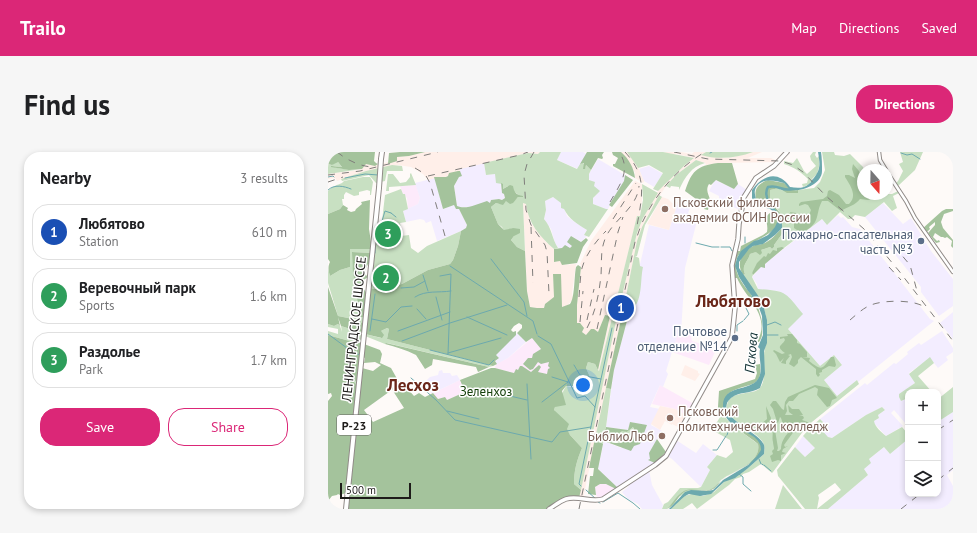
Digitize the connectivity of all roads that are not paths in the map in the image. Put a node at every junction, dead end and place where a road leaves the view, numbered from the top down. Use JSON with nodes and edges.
{"nodes":[{"id":1,"x":382,"y":152,"type":"edge"},
{"id":2,"x":787,"y":152,"type":"edge"},
{"id":3,"x":879,"y":152,"type":"edge"},
{"id":4,"x":882,"y":164,"type":"edge"},
{"id":5,"x":893,"y":181,"type":"edge"},
{"id":6,"x":953,"y":272,"type":"edge"},
{"id":7,"x":346,"y":509,"type":"edge"},
{"id":8,"x":549,"y":509,"type":"edge"}],
"edges":[{"from":1,"to":7,"type":"highway","name":"ЛЕНИНГРАДСКОЕ ШОССЕ","number":"Р-23","bridge":true},
{"from":2,"to":8,"type":"main road"},
{"from":3,"to":4,"type":"main road"},
{"from":5,"to":6,"type":"main road"}]}
